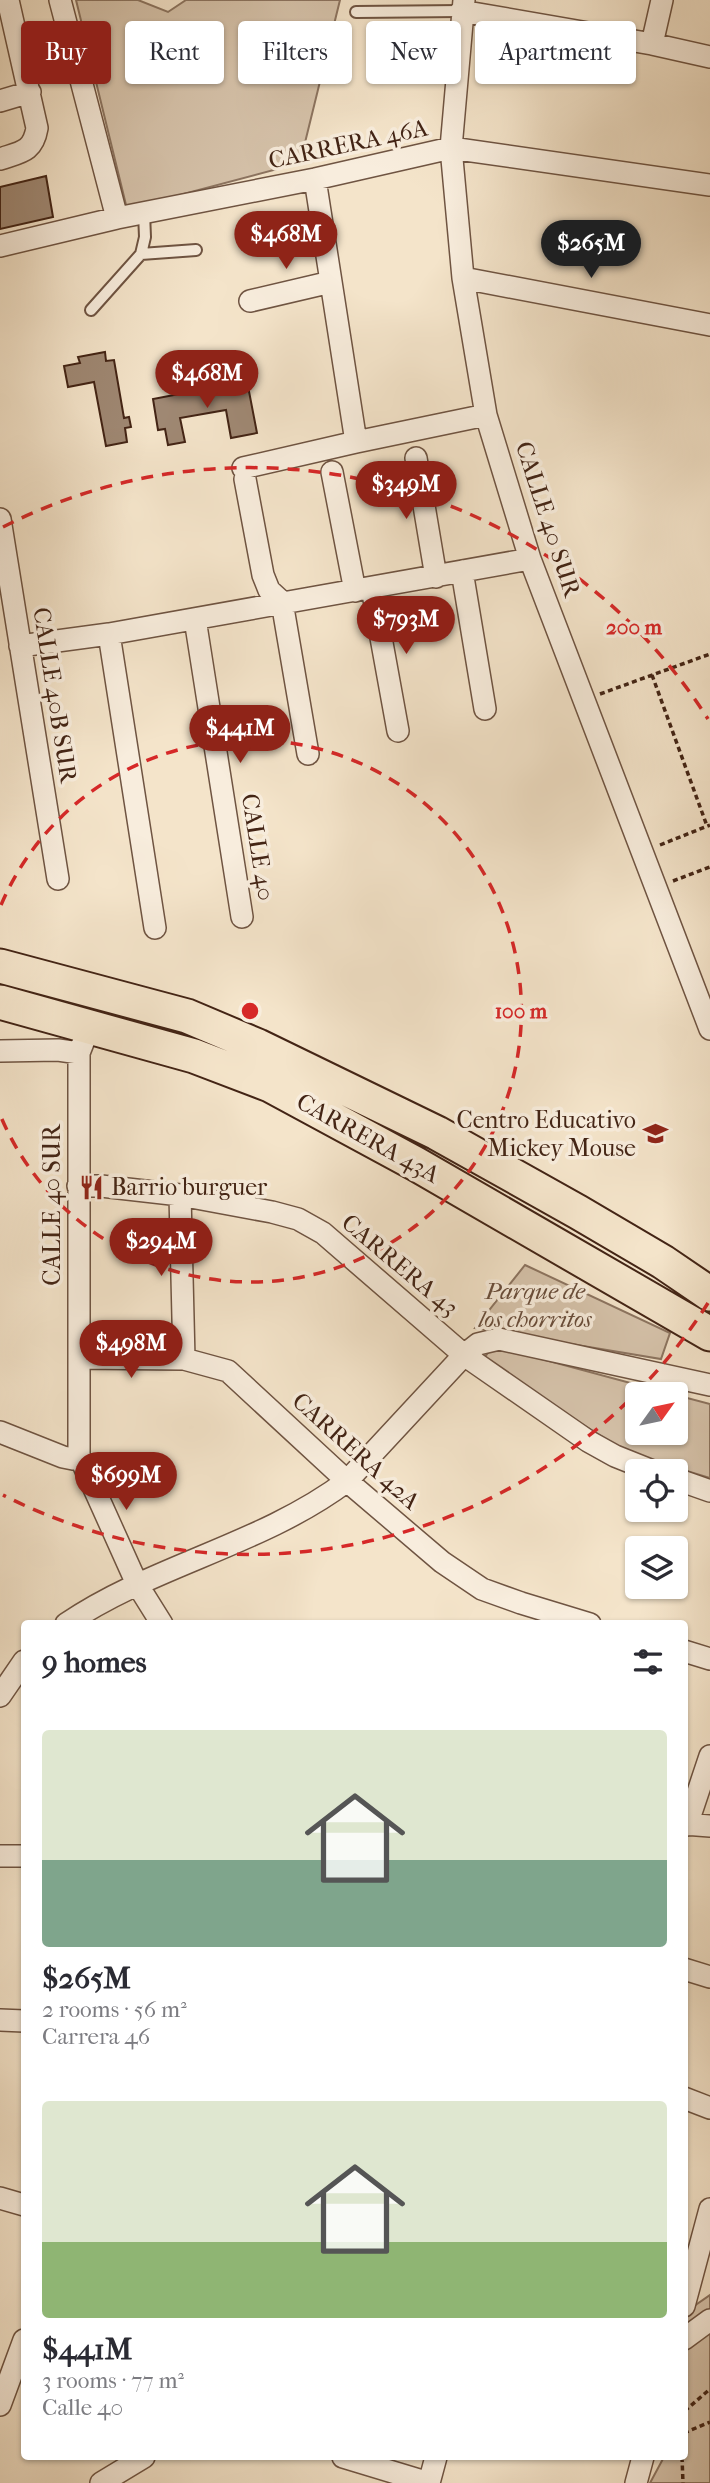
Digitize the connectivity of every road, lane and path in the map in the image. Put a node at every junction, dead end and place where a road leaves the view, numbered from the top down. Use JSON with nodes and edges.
{"nodes":[{"id":1,"x":8,"y":0,"type":"edge"},
{"id":2,"x":60,"y":0,"type":"edge"},
{"id":3,"x":662,"y":0,"type":"edge"},
{"id":4,"x":463,"y":5,"type":"edge"},
{"id":5,"x":356,"y":12,"type":"dead end"},
{"id":6,"x":652,"y":44,"type":"junction"},
{"id":7,"x":710,"y":58,"type":"edge"},
{"id":8,"x":30,"y":92,"type":"junction"},
{"id":9,"x":0,"y":101,"type":"edge"},
{"id":10,"x":452,"y":148,"type":"junction"},
{"id":11,"x":0,"y":159,"type":"edge"},
{"id":12,"x":315,"y":179,"type":"junction"},
{"id":13,"x":710,"y":185,"type":"edge"},
{"id":14,"x":144,"y":213,"type":"junction"},
{"id":15,"x":117,"y":218,"type":"junction"},
{"id":16,"x":0,"y":246,"type":"edge"},
{"id":17,"x":196,"y":250,"type":"dead end"},
{"id":18,"x":141,"y":254,"type":"junction"},
{"id":19,"x":463,"y":278,"type":"junction"},
{"id":20,"x":331,"y":282,"type":"junction"},
{"id":21,"x":250,"y":301,"type":"dead end"},
{"id":22,"x":91,"y":310,"type":"dead end"},
{"id":23,"x":710,"y":324,"type":"edge"},
{"id":24,"x":486,"y":415,"type":"junction"},
{"id":25,"x":356,"y":442,"type":"junction"},
{"id":26,"x":416,"y":458,"type":"dead end"},
{"id":27,"x":332,"y":472,"type":"dead end"},
{"id":28,"x":0,"y":519,"type":"edge"},
{"id":29,"x":530,"y":559,"type":"junction"},
{"id":30,"x":4,"y":566,"type":"edge"},
{"id":31,"x":462,"y":571,"type":"junction"},
{"id":32,"x":436,"y":577,"type":"junction"},
{"id":33,"x":364,"y":589,"type":"junction"},
{"id":34,"x":282,"y":602,"type":"junction"},
{"id":35,"x":195,"y":619,"type":"junction"},
{"id":36,"x":109,"y":634,"type":"junction"},
{"id":37,"x":20,"y":646,"type":"junction"},
{"id":38,"x":710,"y":654,"type":"edge"},
{"id":39,"x":652,"y":675,"type":"junction"},
{"id":40,"x":583,"y":699,"type":"junction"},
{"id":41,"x":485,"y":709,"type":"dead end"},
{"id":42,"x":398,"y":731,"type":"dead end"},
{"id":43,"x":308,"y":754,"type":"dead end"},
{"id":44,"x":709,"y":825,"type":"edge"},
{"id":45,"x":641,"y":852,"type":"junction"},
{"id":46,"x":710,"y":867,"type":"edge"},
{"id":47,"x":58,"y":879,"type":"dead end"},
{"id":48,"x":654,"y":887,"type":"junction"},
{"id":49,"x":242,"y":917,"type":"dead end"},
{"id":50,"x":155,"y":928,"type":"dead end"},
{"id":51,"x":0,"y":966,"type":"edge"},
{"id":52,"x":0,"y":1002,"type":"edge"},
{"id":53,"x":710,"y":1029,"type":"edge"},
{"id":54,"x":84,"y":1039,"type":"junction"},
{"id":55,"x":0,"y":1051,"type":"edge"},
{"id":56,"x":78,"y":1186,"type":"junction"},
{"id":57,"x":180,"y":1195,"type":"junction"},
{"id":58,"x":710,"y":1294,"type":"edge"},
{"id":59,"x":710,"y":1334,"type":"edge"},
{"id":60,"x":464,"y":1355,"type":"junction"},
{"id":61,"x":79,"y":1359,"type":"junction"},
{"id":62,"x":184,"y":1359,"type":"junction"},
{"id":63,"x":710,"y":1385,"type":"edge"},
{"id":64,"x":0,"y":1432,"type":"edge"},
{"id":65,"x":79,"y":1455,"type":"junction"},
{"id":66,"x":625,"y":1460,"type":"edge"},
{"id":67,"x":347,"y":1481,"type":"junction"},
{"id":68,"x":688,"y":1483,"type":"edge"},
{"id":69,"x":710,"y":1491,"type":"edge"},
{"id":70,"x":137,"y":1584,"type":"junction"},
{"id":71,"x":72,"y":1620,"type":"edge"},
{"id":72,"x":160,"y":1620,"type":"edge"},
{"id":73,"x":577,"y":1620,"type":"edge"},
{"id":74,"x":688,"y":1652,"type":"edge"},
{"id":75,"x":710,"y":1659,"type":"edge"},
{"id":76,"x":21,"y":1665,"type":"edge"},
{"id":77,"x":0,"y":1696,"type":"edge"},
{"id":78,"x":710,"y":1756,"type":"edge"},
{"id":79,"x":688,"y":1818,"type":"edge"},
{"id":80,"x":688,"y":1824,"type":"edge"},
{"id":81,"x":710,"y":1826,"type":"edge"},
{"id":82,"x":0,"y":1856,"type":"edge"},
{"id":83,"x":21,"y":1856,"type":"edge"},
{"id":84,"x":688,"y":1970,"type":"edge"},
{"id":85,"x":710,"y":1977,"type":"edge"},
{"id":86,"x":0,"y":2020,"type":"edge"},
{"id":87,"x":21,"y":2021,"type":"edge"},
{"id":88,"x":688,"y":2100,"type":"edge"},
{"id":89,"x":710,"y":2108,"type":"edge"},
{"id":90,"x":0,"y":2198,"type":"edge"},
{"id":91,"x":21,"y":2205,"type":"edge"},
{"id":92,"x":710,"y":2209,"type":"edge"},
{"id":93,"x":695,"y":2284,"type":"edge"},
{"id":94,"x":710,"y":2320,"type":"edge"},
{"id":95,"x":688,"y":2336,"type":"edge"},
{"id":96,"x":17,"y":2353,"type":"edge"},
{"id":97,"x":710,"y":2389,"type":"edge"},
{"id":98,"x":0,"y":2405,"type":"edge"},
{"id":99,"x":688,"y":2408,"type":"edge"},
{"id":100,"x":710,"y":2422,"type":"edge"},
{"id":101,"x":688,"y":2431,"type":"edge"},
{"id":102,"x":139,"y":2460,"type":"edge"},
{"id":103,"x":353,"y":2460,"type":"edge"},
{"id":104,"x":435,"y":2460,"type":"edge"},
{"id":105,"x":642,"y":2460,"type":"edge"},
{"id":106,"x":682,"y":2460,"type":"edge"},
{"id":107,"x":101,"y":2483,"type":"edge"},
{"id":108,"x":429,"y":2483,"type":"edge"},
{"id":109,"x":636,"y":2483,"type":"edge"},
{"id":110,"x":683,"y":2483,"type":"edge"}],
"edges":[{"from":1,"to":8,"type":"street"},
{"from":2,"to":15,"type":"street"},
{"from":3,"to":6,"type":"street"},
{"from":4,"to":5,"type":"lane"},
{"from":4,"to":6,"type":"street"},
{"from":4,"to":10,"type":"street","name":"CALLE 40 SUR"},
{"from":6,"to":7,"type":"street"},
{"from":8,"to":9,"type":"street"},
{"from":8,"to":11,"type":"street"},
{"from":10,"to":12,"type":"street","name":"CARRERA 46A"},
{"from":10,"to":13,"type":"street","name":"CARRERA 46A"},
{"from":10,"to":19,"type":"street","name":"CALLE 40 SUR"},
{"from":12,"to":14,"type":"street","name":"CARRERA 46A"},
{"from":12,"to":20,"type":"street"},
{"from":14,"to":15,"type":"street","name":"CARRERA 46A"},
{"from":14,"to":18,"type":"lane"},
{"from":15,"to":16,"type":"street","name":"CARRERA 46A"},
{"from":17,"to":18,"type":"lane"},
{"from":18,"to":22,"type":"lane"},
{"from":19,"to":23,"type":"street"},
{"from":19,"to":24,"type":"street","name":"CALLE 40 SUR"},
{"from":20,"to":21,"type":"street"},
{"from":20,"to":25,"type":"street"},
{"from":24,"to":25,"type":"street"},
{"from":24,"to":29,"type":"street","name":"CALLE 40 SUR"},
{"from":25,"to":34,"type":"street"},
{"from":26,"to":32,"type":"street"},
{"from":27,"to":33,"type":"street"},
{"from":28,"to":30,"type":"street","name":"CALLE 40B SUR"},
{"from":29,"to":31,"type":"street"},
{"from":29,"to":40,"type":"street","name":"CALLE 40 SUR"},
{"from":30,"to":37,"type":"street","name":"CALLE 40B SUR"},
{"from":31,"to":32,"type":"street"},
{"from":31,"to":41,"type":"street"},
{"from":32,"to":33,"type":"street"},
{"from":33,"to":34,"type":"street"},
{"from":33,"to":42,"type":"street"},
{"from":34,"to":35,"type":"street"},
{"from":34,"to":43,"type":"street"},
{"from":35,"to":36,"type":"street"},
{"from":35,"to":49,"type":"street","name":"CALLE 40"},
{"from":36,"to":37,"type":"street"},
{"from":36,"to":50,"type":"street"},
{"from":37,"to":47,"type":"street","name":"CALLE 40B SUR"},
{"from":38,"to":39,"type":"path"},
{"from":39,"to":40,"type":"path"},
{"from":39,"to":44,"type":"path"},
{"from":40,"to":45,"type":"street","name":"CALLE 40 SUR"},
{"from":44,"to":45,"type":"path"},
{"from":45,"to":48,"type":"street","name":"CALLE 40 SUR"},
{"from":46,"to":48,"type":"path"},
{"from":48,"to":53,"type":"street","name":"CALLE 40 SUR"},
{"from":51,"to":58,"type":"main road","name":"CARRERA 43A"},
{"from":52,"to":54,"type":"main road","name":"CARRERA 43A"},
{"from":54,"to":55,"type":"street","name":"CARRERA 43A"},
{"from":54,"to":56,"type":"street","name":"CALLE 40 SUR"},
{"from":54,"to":59,"type":"main road","name":"CARRERA 43A"},
{"from":56,"to":57,"type":"street","name":"CARRERA 43"},
{"from":56,"to":61,"type":"street","name":"CALLE 40 SUR"},
{"from":57,"to":60,"type":"street","name":"CARRERA 43"},
{"from":57,"to":62,"type":"street"},
{"from":60,"to":63,"type":"street"},
{"from":60,"to":66,"type":"street","name":"CARRERA 43"},
{"from":60,"to":67,"type":"street"},
{"from":61,"to":62,"type":"street","name":"CARRERA 42A"},
{"from":61,"to":65,"type":"street","name":"CALLE 40 SUR"},
{"from":62,"to":67,"type":"street","name":"CARRERA 42A"},
{"from":64,"to":65,"type":"street"},
{"from":65,"to":70,"type":"street","name":"CALLE 40 SUR"},
{"from":67,"to":70,"type":"street"},
{"from":67,"to":73,"type":"street","name":"CARRERA 42A"},
{"from":68,"to":69,"type":"street"},
{"from":70,"to":71,"type":"street"},
{"from":70,"to":72,"type":"street","name":"CALLE 40 SUR"},
{"from":74,"to":75,"type":"street"},
{"from":76,"to":77,"type":"street"},
{"from":78,"to":79,"type":"street"},
{"from":80,"to":81,"type":"street"},
{"from":82,"to":83,"type":"street"},
{"from":84,"to":85,"type":"street"},
{"from":86,"to":87,"type":"street"},
{"from":88,"to":89,"type":"street"},
{"from":90,"to":91,"type":"street"},
{"from":92,"to":93,"type":"street"},
{"from":94,"to":95,"type":"street"},
{"from":96,"to":98,"type":"street"},
{"from":97,"to":99,"type":"path"},
{"from":100,"to":101,"type":"path"},
{"from":102,"to":107,"type":"street"},
{"from":103,"to":108,"type":"street"},
{"from":104,"to":108,"type":"street"},
{"from":105,"to":109,"type":"street"},
{"from":106,"to":110,"type":"path"}]}
